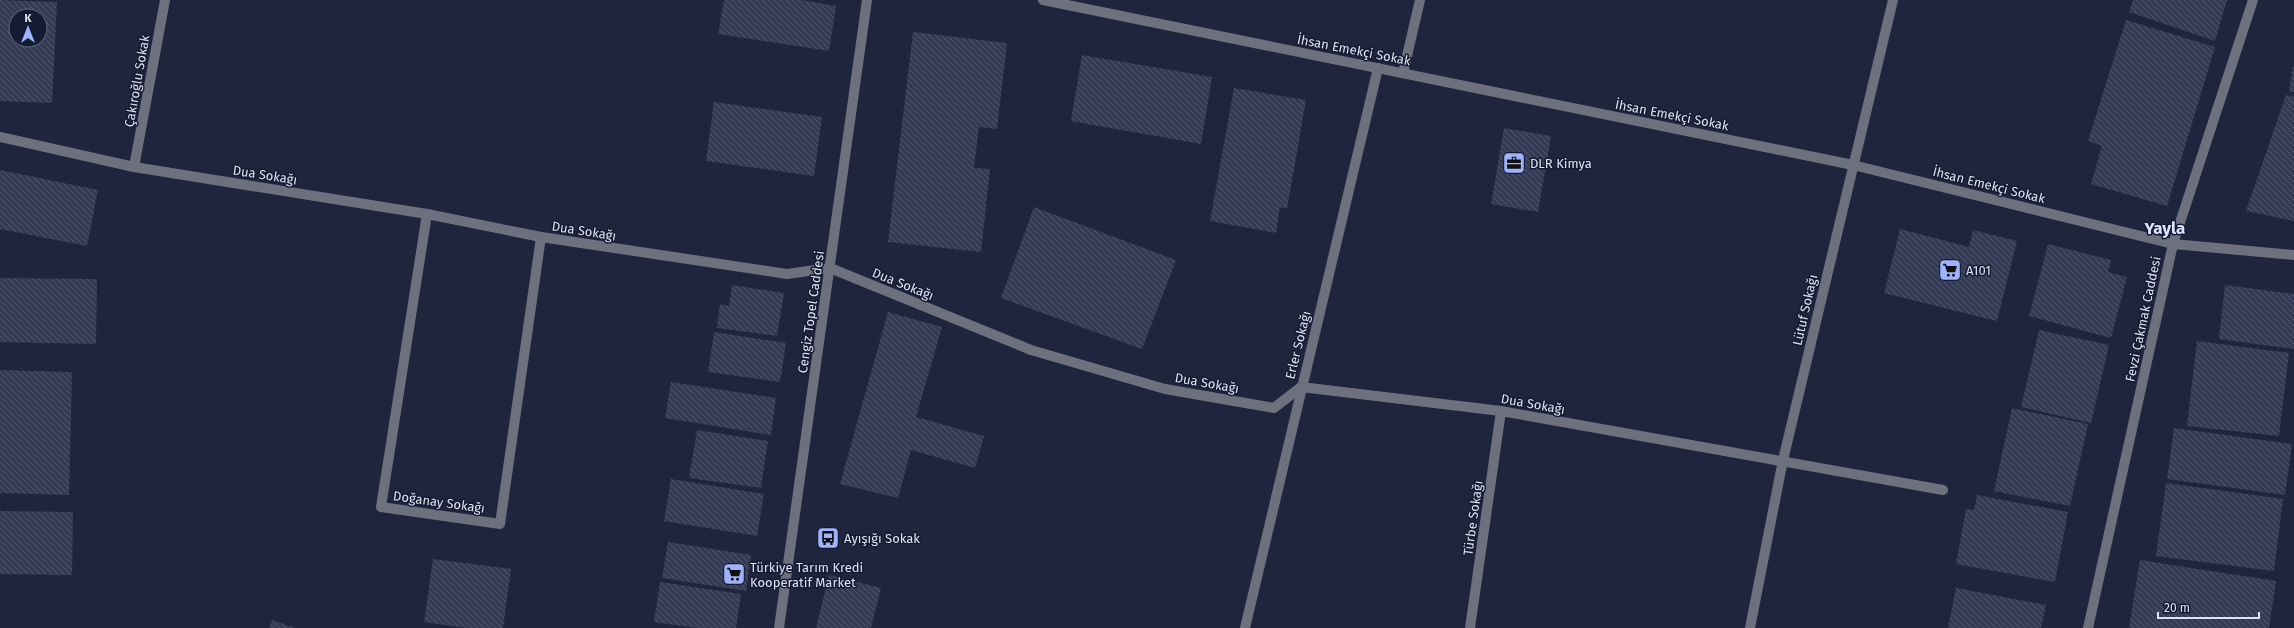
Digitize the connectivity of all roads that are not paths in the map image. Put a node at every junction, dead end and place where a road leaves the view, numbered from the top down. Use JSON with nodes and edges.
{"nodes":[{"id":1,"x":165,"y":0,"type":"edge"},
{"id":2,"x":867,"y":0,"type":"edge"},
{"id":3,"x":1043,"y":0,"type":"edge"},
{"id":4,"x":1420,"y":0,"type":"edge"},
{"id":5,"x":1892,"y":0,"type":"edge"},
{"id":6,"x":2253,"y":0,"type":"edge"},
{"id":7,"x":1080,"y":4,"type":"edge"},
{"id":8,"x":1378,"y":68,"type":"junction"},
{"id":9,"x":1404,"y":74,"type":"junction"},
{"id":10,"x":0,"y":137,"type":"edge"},
{"id":11,"x":1853,"y":165,"type":"junction"},
{"id":12,"x":134,"y":167,"type":"junction"},
{"id":13,"x":427,"y":214,"type":"junction"},
{"id":14,"x":541,"y":237,"type":"junction"},
{"id":15,"x":2172,"y":244,"type":"junction"},
{"id":16,"x":2294,"y":255,"type":"edge"},
{"id":17,"x":830,"y":268,"type":"junction"},
{"id":18,"x":1301,"y":387,"type":"junction"},
{"id":19,"x":1501,"y":411,"type":"junction"},
{"id":20,"x":1783,"y":460,"type":"junction"},
{"id":21,"x":1943,"y":490,"type":"dead end"},
{"id":22,"x":779,"y":628,"type":"edge"},
{"id":23,"x":1245,"y":628,"type":"edge"},
{"id":24,"x":1470,"y":628,"type":"edge"},
{"id":25,"x":1750,"y":628,"type":"edge"},
{"id":26,"x":2088,"y":628,"type":"edge"}],
"edges":[{"from":1,"to":12,"type":"street","name":"Çakıroğlu Sokak"},
{"from":2,"to":17,"type":"street","name":"Cengiz Topel Caddesi"},
{"from":3,"to":7,"type":"street","name":"İhsan Emekçi Sokak"},
{"from":4,"to":9,"type":"street"},
{"from":5,"to":11,"type":"street","name":"Lütuf Sokağı"},
{"from":6,"to":15,"type":"street","name":"Fevzi Çakmak Caddesi"},
{"from":7,"to":8,"type":"street","name":"İhsan Emekçi Sokak"},
{"from":8,"to":9,"type":"street","name":"İhsan Emekçi Sokak"},
{"from":8,"to":18,"type":"street","name":"Erler Sokağı"},
{"from":9,"to":11,"type":"street","name":"İhsan Emekçi Sokak"},
{"from":10,"to":12,"type":"street","name":"Dua Sokağı"},
{"from":11,"to":15,"type":"street","name":"İhsan Emekçi Sokak"},
{"from":11,"to":20,"type":"street","name":"Lütuf Sokağı"},
{"from":12,"to":13,"type":"street","name":"Dua Sokağı"},
{"from":13,"to":14,"type":"street","name":"Dua Sokağı"},
{"from":13,"to":14,"type":"street","name":"Doğanay Sokağı"},
{"from":14,"to":17,"type":"street","name":"Dua Sokağı"},
{"from":15,"to":16,"type":"street","name":"İhsan Emekçi Sokak"},
{"from":15,"to":26,"type":"street","name":"Fevzi Çakmak Caddesi"},
{"from":17,"to":18,"type":"street","name":"Dua Sokağı"},
{"from":17,"to":22,"type":"street","name":"Cengiz Topel Caddesi"},
{"from":18,"to":19,"type":"street","name":"Dua Sokağı"},
{"from":18,"to":23,"type":"street","name":"Erler Sokağı"},
{"from":19,"to":20,"type":"street","name":"Dua Sokağı"},
{"from":19,"to":24,"type":"street","name":"Türbe Sokağı"},
{"from":20,"to":21,"type":"street","name":"Dua Sokağı"},
{"from":20,"to":25,"type":"street","name":"Lütuf Sokağı"}]}
